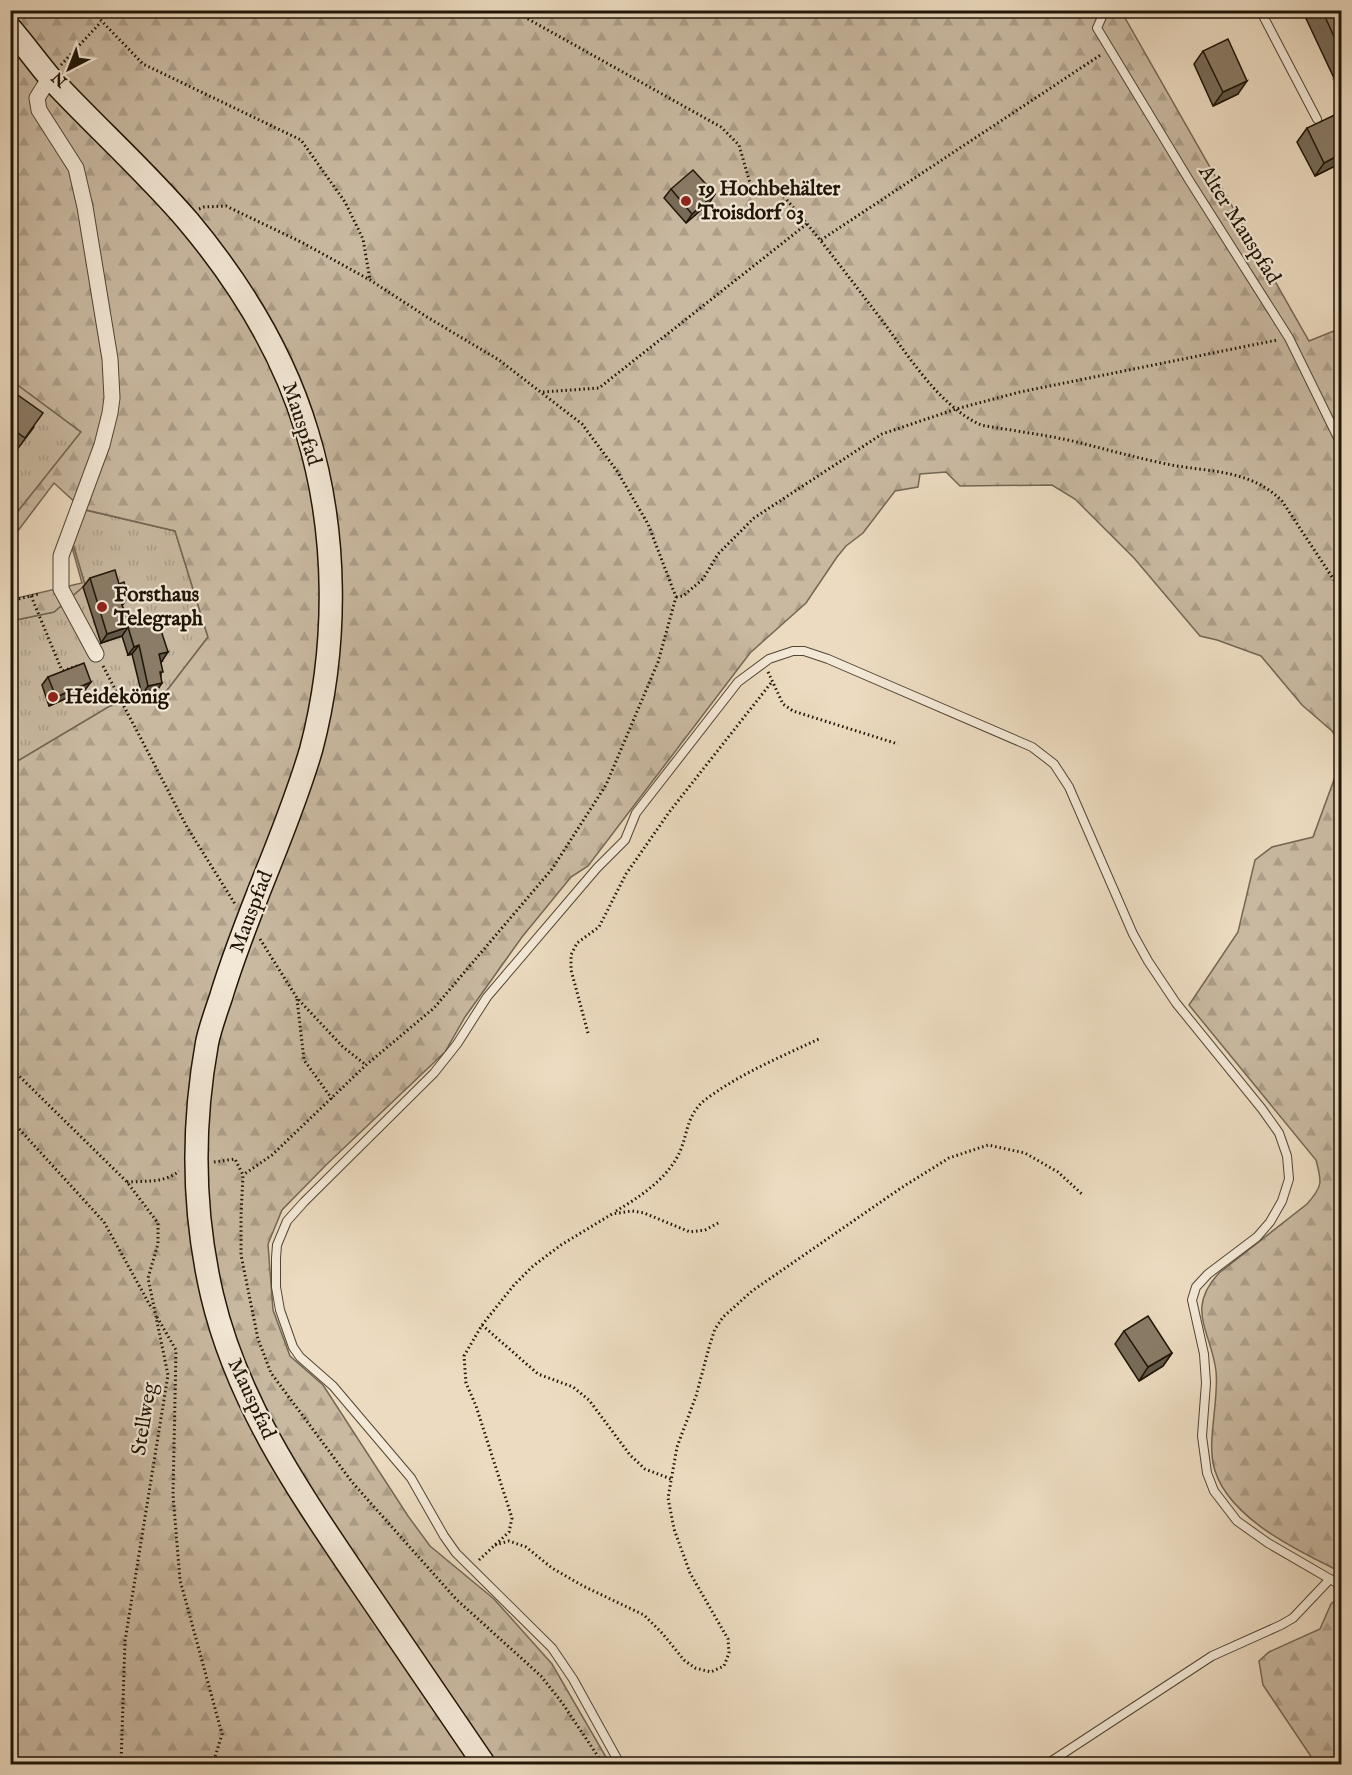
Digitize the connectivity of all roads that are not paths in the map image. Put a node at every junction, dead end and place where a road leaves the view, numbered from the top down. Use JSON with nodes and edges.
{"nodes":[{"id":1,"x":1105,"y":10,"type":"edge"},
{"id":2,"x":1260,"y":10,"type":"edge"},
{"id":3,"x":10,"y":28,"type":"edge"},
{"id":4,"x":50,"y":77,"type":"junction"},
{"id":5,"x":1317,"y":119,"type":"dead end"},
{"id":6,"x":1341,"y":446,"type":"edge"},
{"id":7,"x":96,"y":654,"type":"road end"},
{"id":8,"x":1330,"y":1579,"type":"junction"},
{"id":9,"x":1341,"y":1586,"type":"edge"},
{"id":10,"x":484,"y":1764,"type":"edge"},
{"id":11,"x":620,"y":1764,"type":"edge"},
{"id":12,"x":1047,"y":1764,"type":"edge"}],
"edges":[{"from":1,"to":6,"type":"lane","name":"Alter Mauspfad"},
{"from":2,"to":5,"type":"lane"},
{"from":3,"to":4,"type":"street","name":"Mauspfad"},
{"from":4,"to":7,"type":"street"},
{"from":4,"to":10,"type":"street","name":"Mauspfad"},
{"from":8,"to":9,"type":"lane"},
{"from":8,"to":11,"type":"lane"},
{"from":8,"to":12,"type":"lane"}]}
